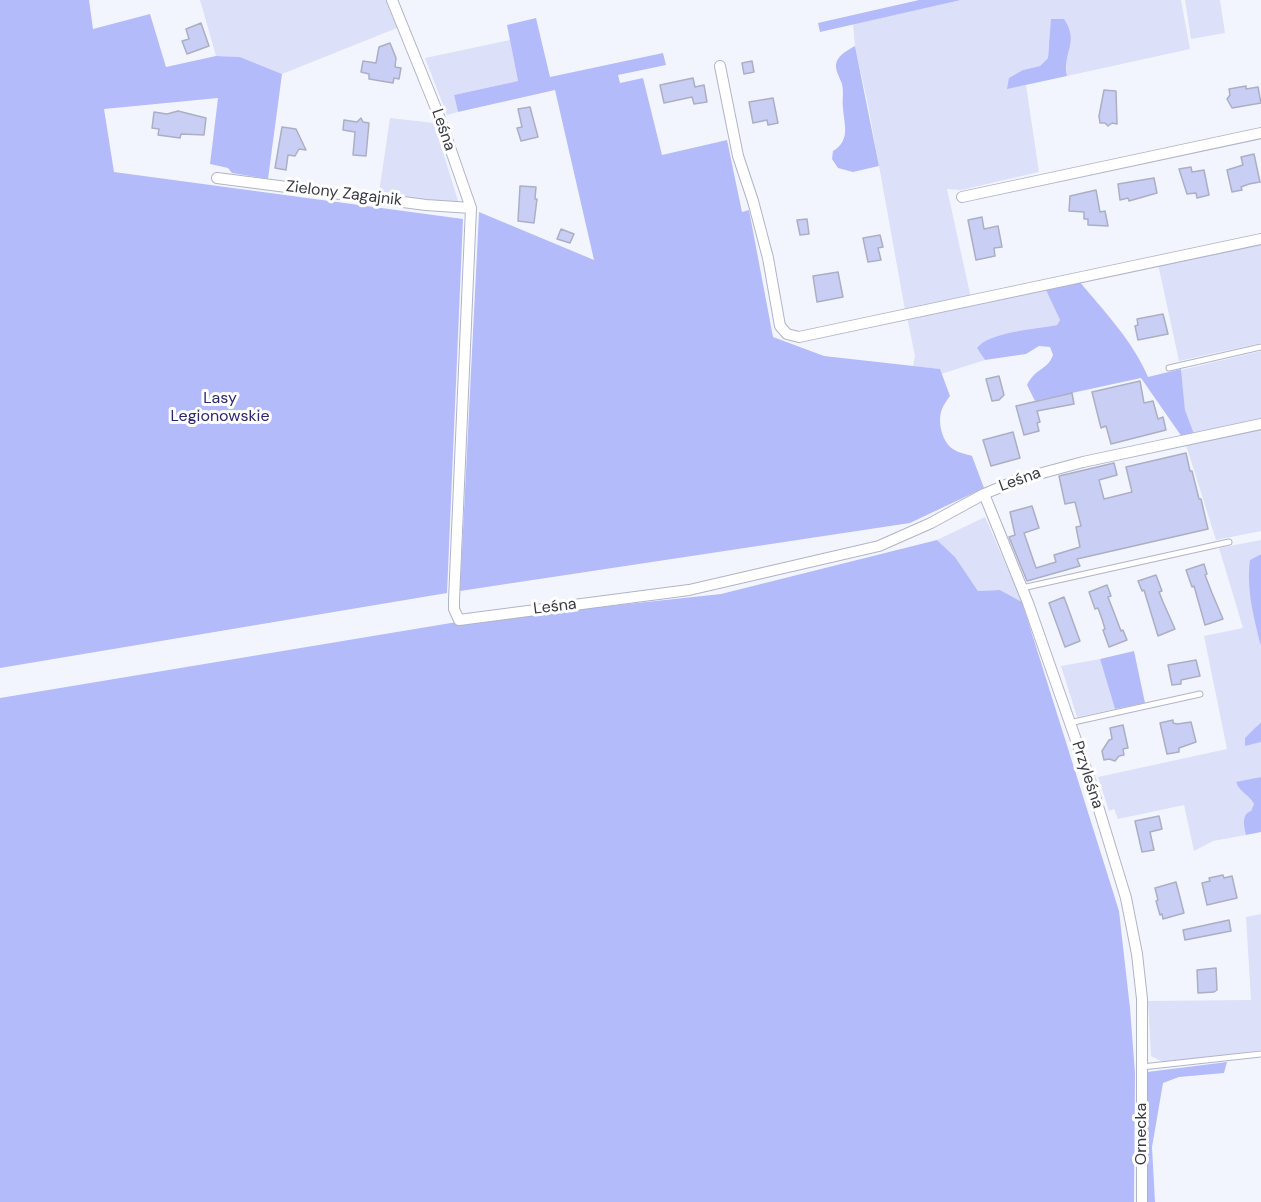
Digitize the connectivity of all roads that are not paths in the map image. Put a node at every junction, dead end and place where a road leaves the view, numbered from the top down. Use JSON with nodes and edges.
{"nodes":[{"id":1,"x":392,"y":0,"type":"edge"},
{"id":2,"x":720,"y":66,"type":"dead end"},
{"id":3,"x":1261,"y":133,"type":"edge"},
{"id":4,"x":217,"y":178,"type":"dead end"},
{"id":5,"x":962,"y":196,"type":"dead end"},
{"id":6,"x":471,"y":208,"type":"junction"},
{"id":7,"x":1261,"y":239,"type":"edge"},
{"id":8,"x":1261,"y":347,"type":"edge"},
{"id":9,"x":1169,"y":368,"type":"dead end"},
{"id":10,"x":1261,"y":424,"type":"edge"},
{"id":11,"x":984,"y":494,"type":"junction"},
{"id":12,"x":1229,"y":542,"type":"dead end"},
{"id":13,"x":1022,"y":588,"type":"junction"},
{"id":14,"x":1200,"y":694,"type":"dead end"},
{"id":15,"x":1070,"y":723,"type":"junction"},
{"id":16,"x":1261,"y":1054,"type":"edge"},
{"id":17,"x":1142,"y":1067,"type":"junction"},
{"id":18,"x":1142,"y":1202,"type":"edge"}],
"edges":[{"from":1,"to":6,"type":"street","name":"Leśna"},
{"from":2,"to":7,"type":"street"},
{"from":3,"to":5,"type":"street"},
{"from":4,"to":6,"type":"street","name":"Zielony Zagajnik"},
{"from":6,"to":11,"type":"street","name":"Leśna"},
{"from":8,"to":9,"type":"lane"},
{"from":10,"to":11,"type":"street","name":"Leśna"},
{"from":11,"to":13,"type":"street","name":"Przyleśna"},
{"from":12,"to":13,"type":"lane"},
{"from":13,"to":15,"type":"street","name":"Przyleśna"},
{"from":14,"to":15,"type":"lane"},
{"from":15,"to":17,"type":"street","name":"Przyleśna"},
{"from":16,"to":17,"type":"lane"},
{"from":17,"to":18,"type":"street","name":"Ornecka"}]}
